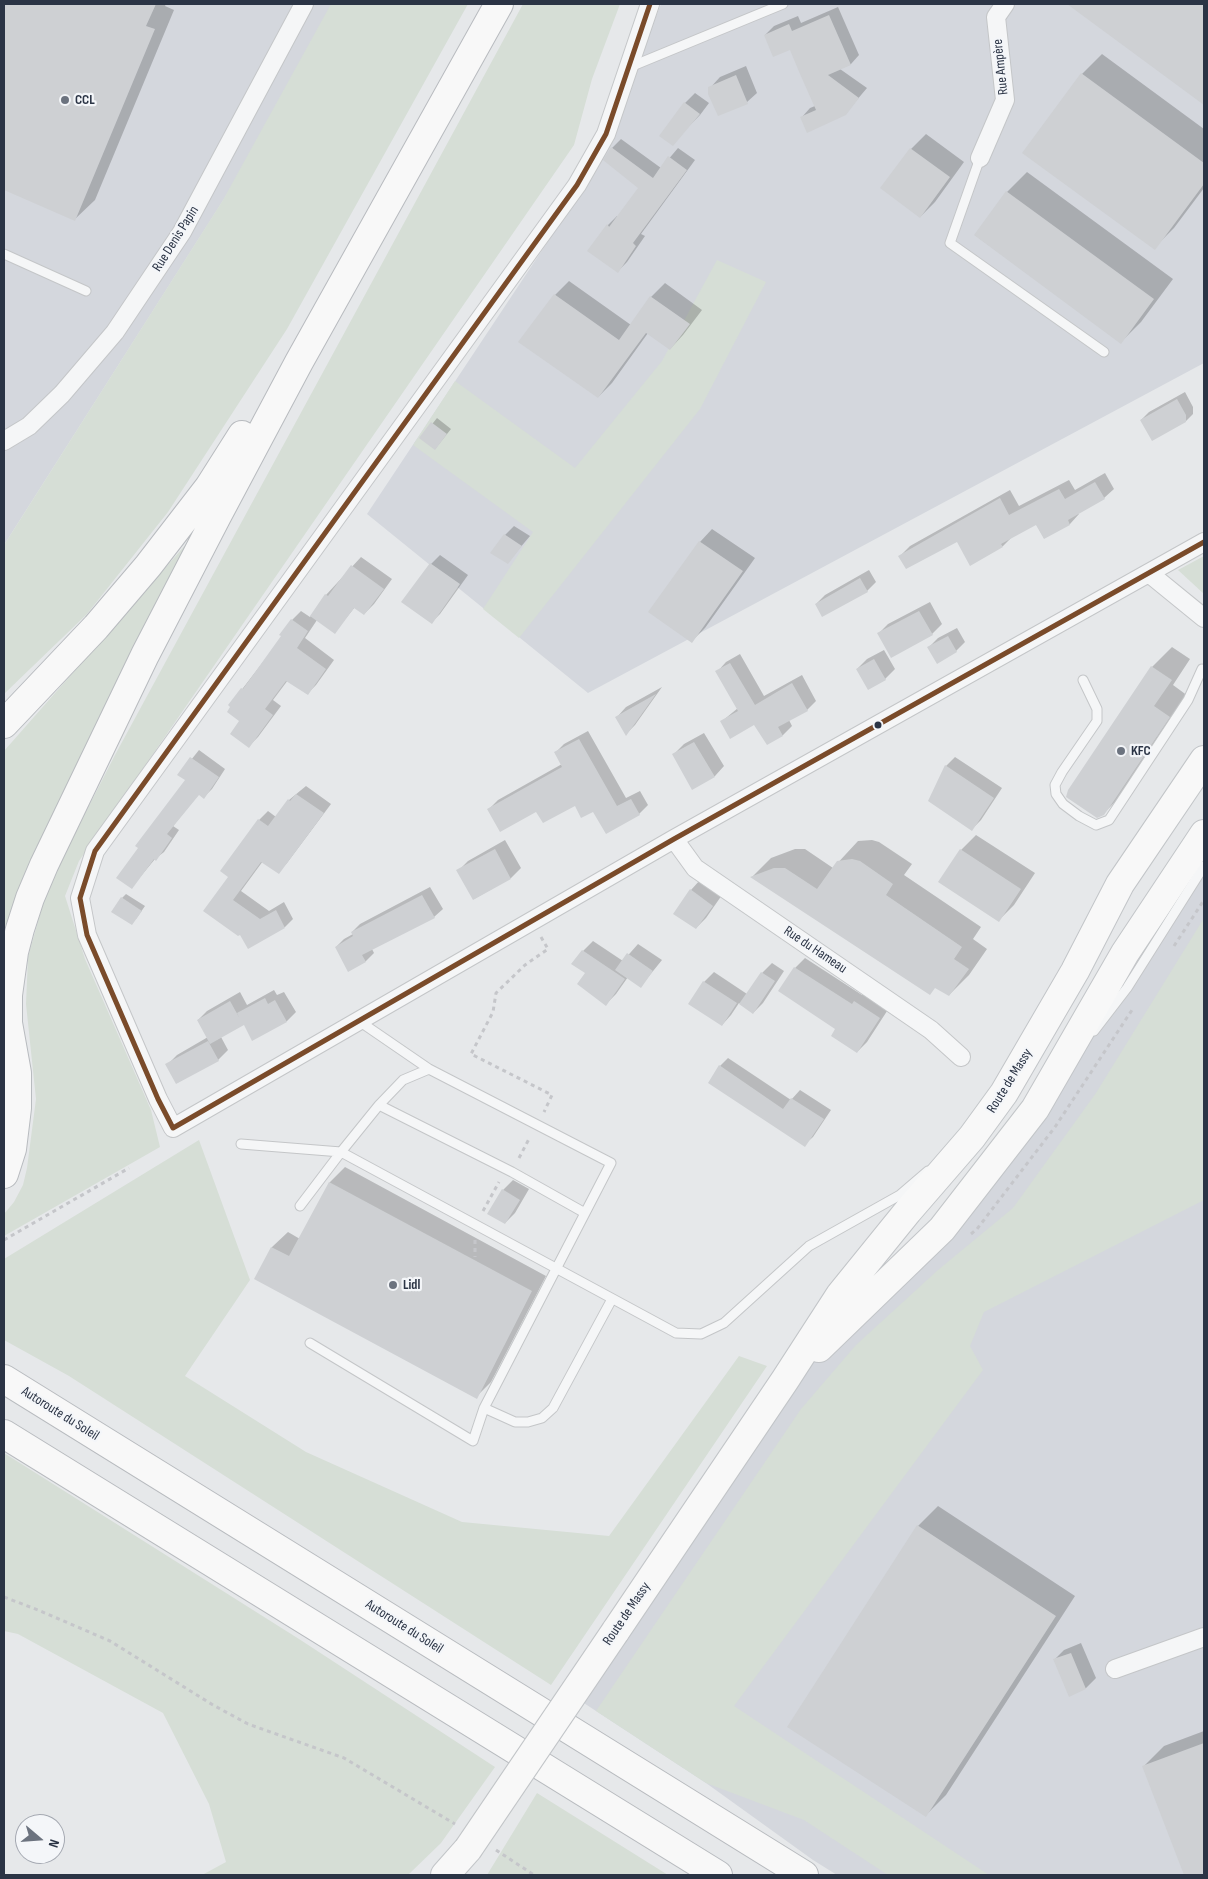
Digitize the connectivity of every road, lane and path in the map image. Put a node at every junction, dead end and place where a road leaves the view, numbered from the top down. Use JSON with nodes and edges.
{"nodes":[{"id":1,"x":304,"y":4,"type":"edge"},
{"id":2,"x":487,"y":4,"type":"edge"},
{"id":3,"x":499,"y":4,"type":"edge"},
{"id":4,"x":650,"y":4,"type":"edge"},
{"id":5,"x":783,"y":4,"type":"edge"},
{"id":6,"x":1006,"y":4,"type":"edge"},
{"id":7,"x":627,"y":68,"type":"junction"},
{"id":8,"x":980,"y":158,"type":"joint"},
{"id":9,"x":4,"y":254,"type":"edge"},
{"id":10,"x":86,"y":291,"type":"dead end"},
{"id":11,"x":1104,"y":352,"type":"dead end"},
{"id":12,"x":4,"y":442,"type":"edge"},
{"id":13,"x":1204,"y":542,"type":"edge"},
{"id":14,"x":1150,"y":574,"type":"junction"},
{"id":15,"x":1204,"y":618,"type":"edge"},
{"id":16,"x":1202,"y":669,"type":"dead end"},
{"id":17,"x":1084,"y":680,"type":"dead end"},
{"id":18,"x":4,"y":724,"type":"edge"},
{"id":19,"x":1204,"y":760,"type":"edge"},
{"id":20,"x":1204,"y":834,"type":"edge"},
{"id":21,"x":674,"y":839,"type":"junction"},
{"id":22,"x":1204,"y":866,"type":"edge"},
{"id":23,"x":532,"y":921,"type":"junction"},
{"id":24,"x":6,"y":1020,"type":"edge"},
{"id":25,"x":359,"y":1021,"type":"junction"},
{"id":26,"x":961,"y":1057,"type":"dead end"},
{"id":27,"x":429,"y":1069,"type":"junction"},
{"id":28,"x":379,"y":1105,"type":"junction"},
{"id":29,"x":1035,"y":1109,"type":"junction"},
{"id":30,"x":537,"y":1125,"type":"junction"},
{"id":31,"x":972,"y":1137,"type":"junction"},
{"id":32,"x":241,"y":1144,"type":"dead end"},
{"id":33,"x":341,"y":1152,"type":"junction"},
{"id":34,"x":129,"y":1168,"type":"dead end"},
{"id":35,"x":512,"y":1172,"type":"junction"},
{"id":36,"x":4,"y":1174,"type":"edge"},
{"id":37,"x":300,"y":1206,"type":"dead end"},
{"id":38,"x":586,"y":1213,"type":"junction"},
{"id":39,"x":475,"y":1225,"type":"junction"},
{"id":40,"x":4,"y":1240,"type":"edge"},
{"id":41,"x":475,"y":1257,"type":"dead end"},
{"id":42,"x":557,"y":1269,"type":"junction"},
{"id":43,"x":612,"y":1299,"type":"junction"},
{"id":44,"x":310,"y":1343,"type":"dead end"},
{"id":45,"x":4,"y":1379,"type":"edge"},
{"id":46,"x":785,"y":1380,"type":"junction"},
{"id":47,"x":484,"y":1408,"type":"junction"},
{"id":48,"x":4,"y":1434,"type":"edge"},
{"id":49,"x":4,"y":1597,"type":"edge"},
{"id":50,"x":1204,"y":1637,"type":"edge"},
{"id":51,"x":1115,"y":1669,"type":"dead end"},
{"id":52,"x":473,"y":1841,"type":"junction"},
{"id":53,"x":445,"y":1875,"type":"edge"},
{"id":54,"x":454,"y":1875,"type":"edge"},
{"id":55,"x":466,"y":1875,"type":"edge"},
{"id":56,"x":534,"y":1875,"type":"edge"},
{"id":57,"x":718,"y":1875,"type":"edge"},
{"id":58,"x":804,"y":1875,"type":"edge"}],
"edges":[{"from":1,"to":12,"type":"street","name":"Rue Denis Papin"},
{"from":2,"to":18,"type":"main road"},
{"from":3,"to":24,"type":"main road"},
{"from":4,"to":7,"type":"street"},
{"from":5,"to":7,"type":"lane"},
{"from":6,"to":8,"type":"street","name":"Rue Ampère"},
{"from":7,"to":25,"type":"street"},
{"from":8,"to":11,"type":"lane"},
{"from":9,"to":10,"type":"lane"},
{"from":13,"to":14,"type":"street"},
{"from":14,"to":15,"type":"street"},
{"from":14,"to":21,"type":"street"},
{"from":16,"to":17,"type":"lane"},
{"from":19,"to":31,"type":"main road","name":"Route de Massy"},
{"from":20,"to":29,"type":"main road","name":"Route de Massy"},
{"from":21,"to":23,"type":"street"},
{"from":21,"to":26,"type":"street","name":"Rue du Hameau"},
{"from":22,"to":29,"type":"lane"},
{"from":23,"to":25,"type":"street"},
{"from":23,"to":30,"type":"path"},
{"from":24,"to":36,"type":"main road"},
{"from":25,"to":27,"type":"lane"},
{"from":27,"to":28,"type":"lane"},
{"from":27,"to":30,"type":"lane"},
{"from":28,"to":33,"type":"lane"},
{"from":28,"to":35,"type":"lane"},
{"from":29,"to":46,"type":"main road","name":"Route de Massy"},
{"from":30,"to":35,"type":"path"},
{"from":30,"to":38,"type":"lane"},
{"from":31,"to":43,"type":"lane"},
{"from":31,"to":46,"type":"main road","name":"Route de Massy"},
{"from":32,"to":33,"type":"lane"},
{"from":33,"to":37,"type":"lane"},
{"from":33,"to":39,"type":"lane"},
{"from":34,"to":40,"type":"path"},
{"from":35,"to":38,"type":"lane"},
{"from":35,"to":39,"type":"path"},
{"from":38,"to":42,"type":"lane"},
{"from":39,"to":41,"type":"path"},
{"from":39,"to":42,"type":"lane"},
{"from":42,"to":43,"type":"lane"},
{"from":42,"to":47,"type":"lane"},
{"from":43,"to":47,"type":"lane"},
{"from":44,"to":47,"type":"lane"},
{"from":45,"to":58,"type":"main road","name":"Autoroute du Soleil"},
{"from":46,"to":52,"type":"main road","name":"Route de Massy","bridge":true},
{"from":48,"to":57,"type":"main road"},
{"from":49,"to":52,"type":"path"},
{"from":50,"to":51,"type":"street"},
{"from":52,"to":53,"type":"main road"},
{"from":52,"to":54,"type":"main road","name":"Route de Massy"},
{"from":52,"to":55,"type":"main road","name":"Route de Massy"},
{"from":52,"to":56,"type":"path"}]}
